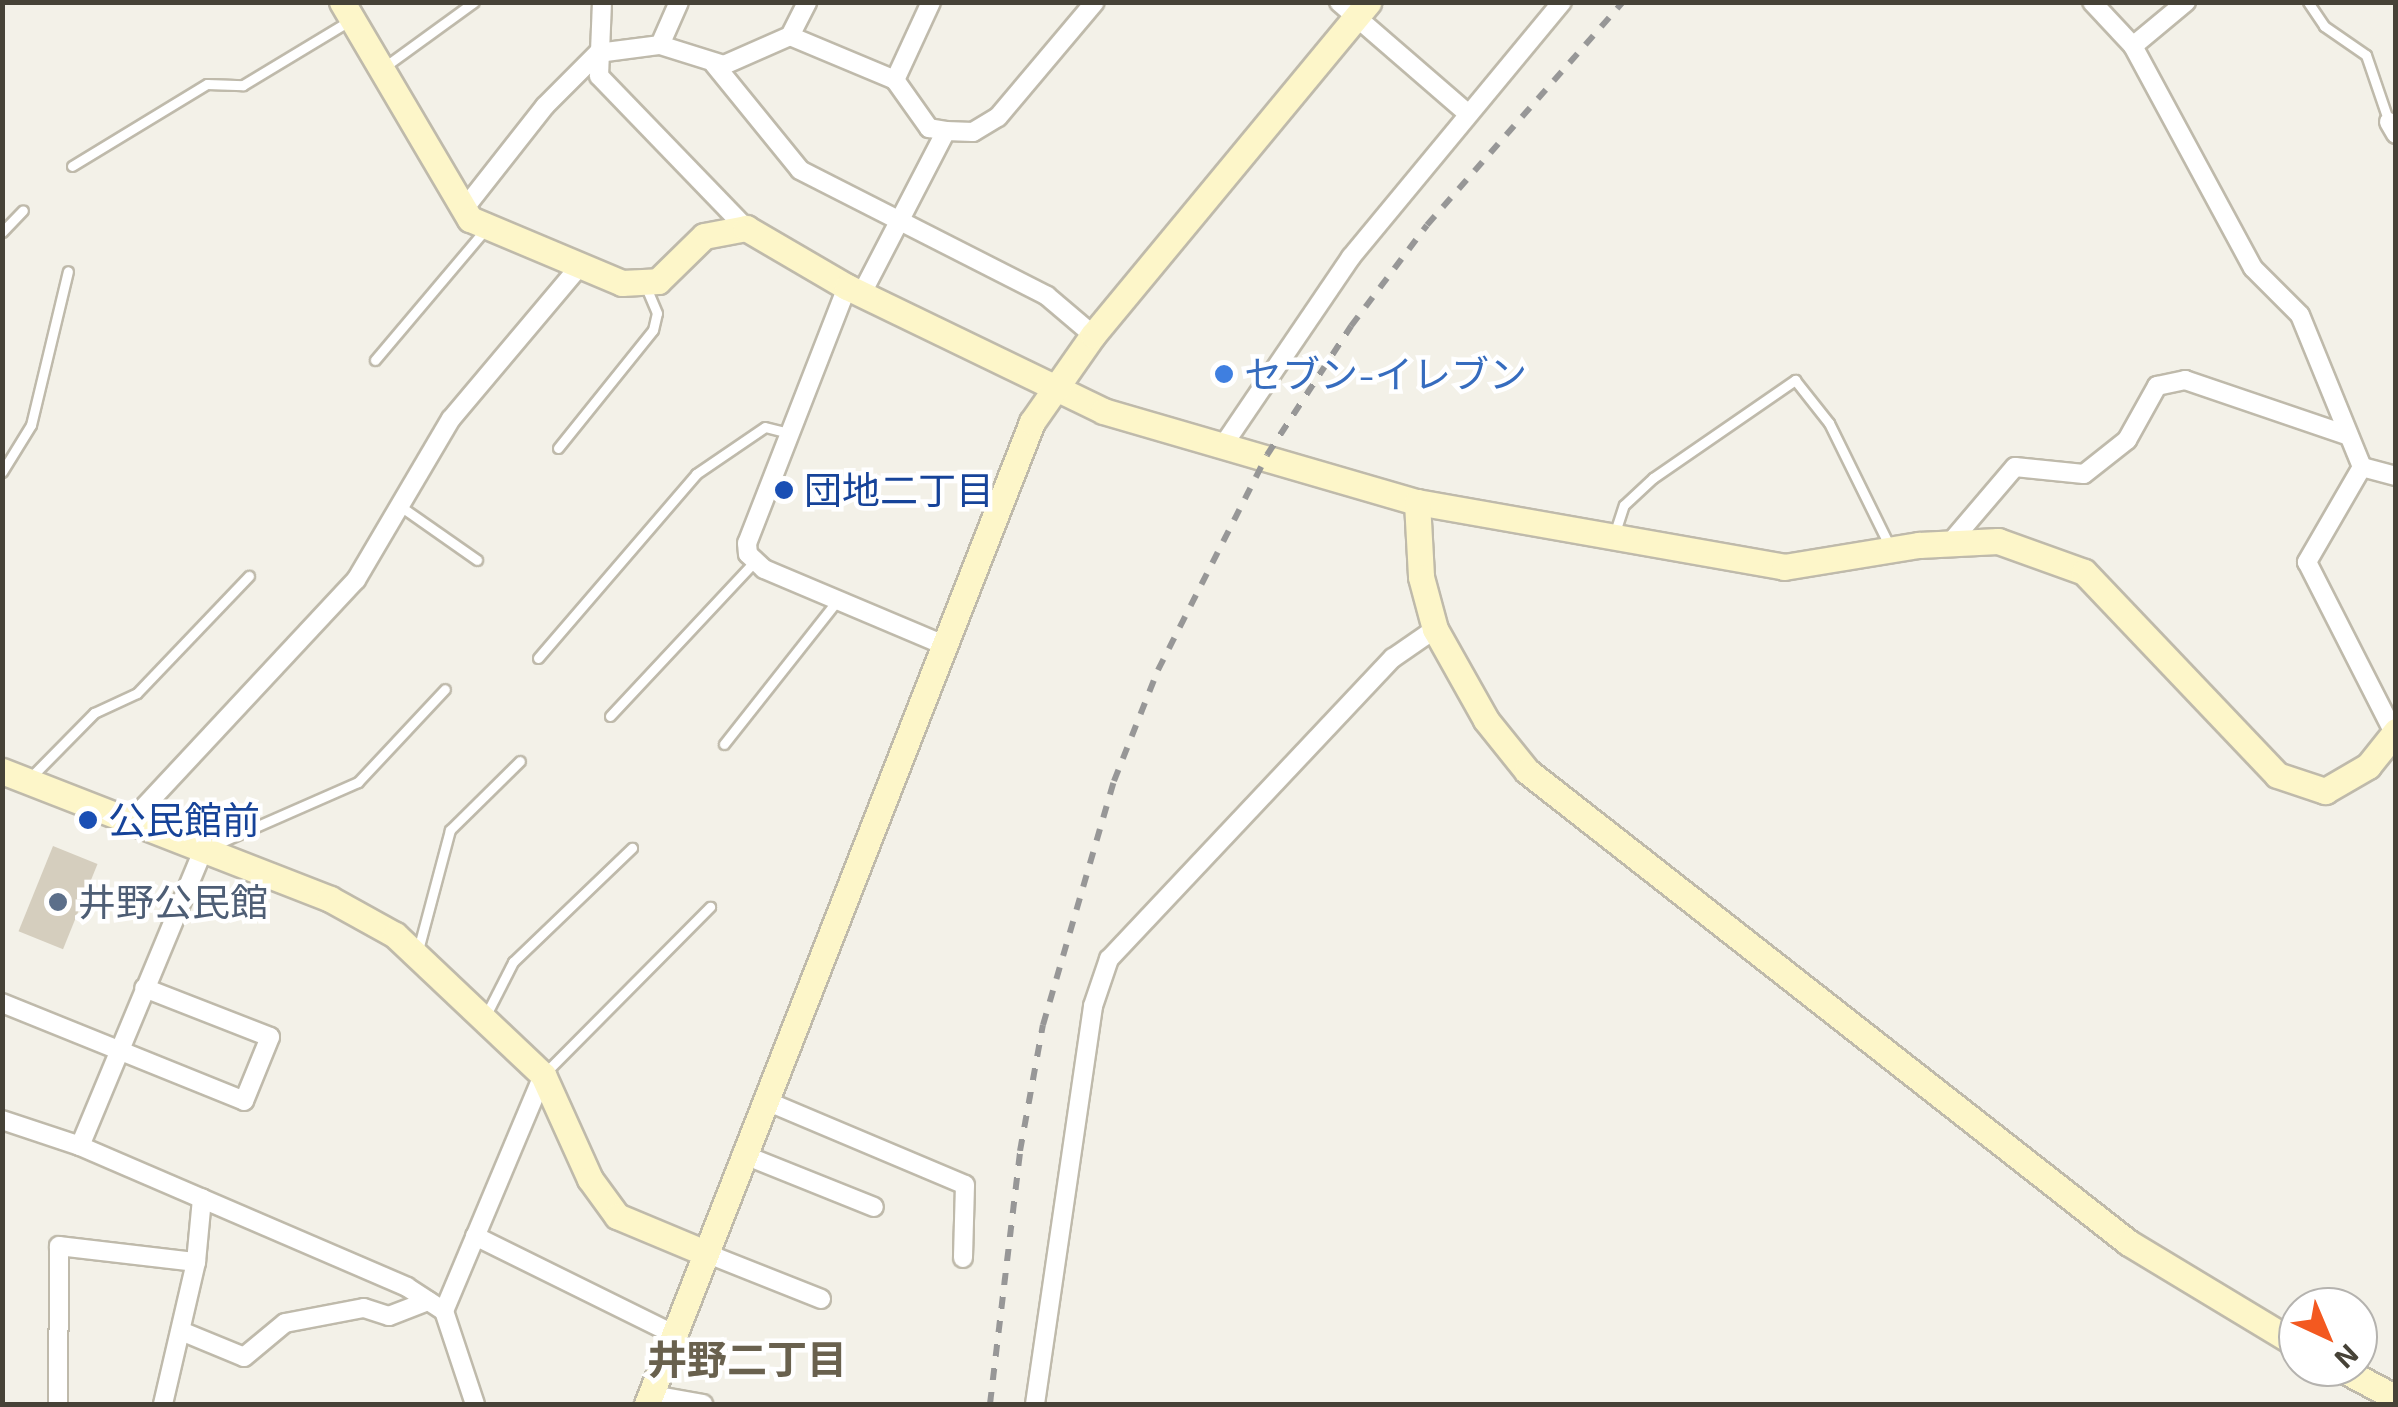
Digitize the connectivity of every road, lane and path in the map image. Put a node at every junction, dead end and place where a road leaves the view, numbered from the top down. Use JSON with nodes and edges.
{"nodes":[{"id":1,"x":474,"y":2,"type":"edge"},
{"id":2,"x":602,"y":2,"type":"edge"},
{"id":3,"x":679,"y":2,"type":"edge"},
{"id":4,"x":807,"y":2,"type":"edge"},
{"id":5,"x":930,"y":2,"type":"edge"},
{"id":6,"x":1095,"y":2,"type":"edge"},
{"id":7,"x":1562,"y":2,"type":"edge"},
{"id":8,"x":2092,"y":2,"type":"edge"},
{"id":9,"x":2186,"y":2,"type":"edge"},
{"id":10,"x":2308,"y":2,"type":"edge"},
{"id":11,"x":1354,"y":7,"type":"edge"},
{"id":12,"x":347,"y":11,"type":"edge"},
{"id":13,"x":790,"y":36,"type":"junction"},
{"id":14,"x":660,"y":46,"type":"junction"},
{"id":15,"x":2133,"y":46,"type":"junction"},
{"id":16,"x":598,"y":53,"type":"junction"},
{"id":17,"x":714,"y":64,"type":"junction"},
{"id":18,"x":380,"y":69,"type":"junction"},
{"id":19,"x":896,"y":80,"type":"junction"},
{"id":20,"x":1466,"y":112,"type":"junction"},
{"id":21,"x":2392,"y":128,"type":"edge"},
{"id":22,"x":946,"y":131,"type":"junction"},
{"id":23,"x":72,"y":166,"type":"dead end"},
{"id":24,"x":464,"y":209,"type":"junction"},
{"id":25,"x":23,"y":210,"type":"dead end"},
{"id":26,"x":898,"y":226,"type":"junction"},
{"id":27,"x":746,"y":228,"type":"junction"},
{"id":28,"x":485,"y":230,"type":"junction"},
{"id":29,"x":2,"y":232,"type":"edge"},
{"id":30,"x":580,"y":266,"type":"junction"},
{"id":31,"x":68,"y":271,"type":"dead end"},
{"id":32,"x":646,"y":286,"type":"junction"},
{"id":33,"x":854,"y":290,"type":"junction"},
{"id":34,"x":1093,"y":335,"type":"junction"},
{"id":35,"x":375,"y":360,"type":"dead end"},
{"id":36,"x":1052,"y":389,"type":"junction"},
{"id":37,"x":790,"y":433,"type":"junction"},
{"id":38,"x":2344,"y":434,"type":"junction"},
{"id":39,"x":1224,"y":444,"type":"junction"},
{"id":40,"x":558,"y":448,"type":"dead end"},
{"id":41,"x":2362,"y":467,"type":"junction"},
{"id":42,"x":2,"y":472,"type":"edge"},
{"id":43,"x":2396,"y":476,"type":"edge"},
{"id":44,"x":1417,"y":502,"type":"junction"},
{"id":45,"x":400,"y":506,"type":"junction"},
{"id":46,"x":1612,"y":541,"type":"junction"},
{"id":47,"x":1950,"y":544,"type":"junction"},
{"id":48,"x":1892,"y":550,"type":"junction"},
{"id":49,"x":477,"y":560,"type":"dead end"},
{"id":50,"x":754,"y":562,"type":"junction"},
{"id":51,"x":249,"y":576,"type":"dead end"},
{"id":52,"x":840,"y":599,"type":"junction"},
{"id":53,"x":1435,"y":629,"type":"junction"},
{"id":54,"x":944,"y":645,"type":"junction"},
{"id":55,"x":538,"y":658,"type":"dead end"},
{"id":56,"x":445,"y":688,"type":"dead end"},
{"id":57,"x":610,"y":716,"type":"dead end"},
{"id":58,"x":2395,"y":732,"type":"edge"},
{"id":59,"x":724,"y":744,"type":"dead end"},
{"id":60,"x":520,"y":761,"type":"dead end"},
{"id":61,"x":2,"y":770,"type":"edge"},
{"id":62,"x":28,"y":780,"type":"junction"},
{"id":63,"x":131,"y":821,"type":"junction"},
{"id":64,"x":632,"y":848,"type":"dead end"},
{"id":65,"x":203,"y":850,"type":"junction"},
{"id":66,"x":710,"y":907,"type":"dead end"},
{"id":67,"x":416,"y":955,"type":"junction"},
{"id":68,"x":144,"y":988,"type":"junction"},
{"id":69,"x":2,"y":1004,"type":"edge"},
{"id":70,"x":485,"y":1017,"type":"junction"},
{"id":71,"x":117,"y":1053,"type":"junction"},
{"id":72,"x":543,"y":1075,"type":"junction"},
{"id":73,"x":764,"y":1100,"type":"junction"},
{"id":74,"x":2,"y":1120,"type":"edge"},
{"id":75,"x":80,"y":1146,"type":"junction"},
{"id":76,"x":742,"y":1154,"type":"junction"},
{"id":77,"x":202,"y":1198,"type":"junction"},
{"id":78,"x":874,"y":1207,"type":"dead end"},
{"id":79,"x":475,"y":1236,"type":"junction"},
{"id":80,"x":703,"y":1252,"type":"junction"},
{"id":81,"x":964,"y":1258,"type":"dead end"},
{"id":82,"x":196,"y":1262,"type":"junction"},
{"id":83,"x":822,"y":1299,"type":"dead end"},
{"id":84,"x":436,"y":1306,"type":"junction"},
{"id":85,"x":181,"y":1331,"type":"junction"},
{"id":86,"x":672,"y":1332,"type":"junction"},
{"id":87,"x":2278,"y":1333,"type":"edge"},
{"id":88,"x":649,"y":1400,"type":"edge"},
{"id":89,"x":58,"y":1404,"type":"edge"},
{"id":90,"x":163,"y":1404,"type":"edge"},
{"id":91,"x":475,"y":1404,"type":"edge"},
{"id":92,"x":703,"y":1404,"type":"edge"},
{"id":93,"x":1035,"y":1404,"type":"edge"}],
"edges":[{"from":1,"to":18,"type":"lane"},
{"from":2,"to":16,"type":"street"},
{"from":3,"to":14,"type":"street"},
{"from":4,"to":13,"type":"street"},
{"from":5,"to":19,"type":"street"},
{"from":6,"to":22,"type":"street"},
{"from":7,"to":20,"type":"street"},
{"from":8,"to":15,"type":"street"},
{"from":9,"to":15,"type":"street"},
{"from":10,"to":21,"type":"lane"},
{"from":11,"to":20,"type":"street"},
{"from":11,"to":34,"type":"street"},
{"from":12,"to":18,"type":"street"},
{"from":12,"to":23,"type":"lane"},
{"from":13,"to":17,"type":"street"},
{"from":13,"to":19,"type":"street"},
{"from":14,"to":16,"type":"street"},
{"from":14,"to":17,"type":"street"},
{"from":15,"to":38,"type":"street"},
{"from":16,"to":24,"type":"street"},
{"from":16,"to":27,"type":"street"},
{"from":17,"to":26,"type":"street"},
{"from":18,"to":24,"type":"street"},
{"from":19,"to":22,"type":"street"},
{"from":20,"to":39,"type":"street"},
{"from":22,"to":26,"type":"street"},
{"from":24,"to":28,"type":"street"},
{"from":25,"to":29,"type":"lane"},
{"from":26,"to":33,"type":"street"},
{"from":26,"to":34,"type":"street"},
{"from":27,"to":32,"type":"street"},
{"from":27,"to":33,"type":"street"},
{"from":28,"to":30,"type":"street"},
{"from":28,"to":35,"type":"lane"},
{"from":30,"to":32,"type":"street"},
{"from":30,"to":45,"type":"street"},
{"from":31,"to":42,"type":"lane"},
{"from":32,"to":40,"type":"lane"},
{"from":33,"to":36,"type":"street"},
{"from":33,"to":37,"type":"street"},
{"from":34,"to":36,"type":"street"},
{"from":36,"to":39,"type":"street"},
{"from":36,"to":54,"type":"street"},
{"from":37,"to":50,"type":"street"},
{"from":37,"to":55,"type":"lane"},
{"from":38,"to":41,"type":"street"},
{"from":38,"to":47,"type":"street"},
{"from":39,"to":44,"type":"street"},
{"from":41,"to":43,"type":"street"},
{"from":41,"to":58,"type":"street"},
{"from":44,"to":46,"type":"street"},
{"from":44,"to":53,"type":"street"},
{"from":45,"to":49,"type":"lane"},
{"from":45,"to":63,"type":"street"},
{"from":46,"to":48,"type":"street"},
{"from":46,"to":48,"type":"lane"},
{"from":47,"to":48,"type":"street"},
{"from":47,"to":58,"type":"street"},
{"from":50,"to":52,"type":"street"},
{"from":50,"to":57,"type":"lane"},
{"from":51,"to":62,"type":"lane"},
{"from":52,"to":54,"type":"street"},
{"from":52,"to":59,"type":"lane"},
{"from":53,"to":87,"type":"street"},
{"from":53,"to":93,"type":"street"},
{"from":54,"to":73,"type":"street"},
{"from":56,"to":65,"type":"lane"},
{"from":60,"to":67,"type":"lane"},
{"from":61,"to":62,"type":"street"},
{"from":62,"to":63,"type":"street"},
{"from":63,"to":65,"type":"street"},
{"from":64,"to":70,"type":"lane"},
{"from":65,"to":67,"type":"street"},
{"from":65,"to":68,"type":"street"},
{"from":66,"to":72,"type":"lane"},
{"from":67,"to":70,"type":"street"},
{"from":68,"to":71,"type":"street"},
{"from":68,"to":71,"type":"street"},
{"from":69,"to":71,"type":"street"},
{"from":70,"to":72,"type":"street"},
{"from":71,"to":75,"type":"street"},
{"from":72,"to":79,"type":"street"},
{"from":72,"to":80,"type":"street"},
{"from":73,"to":76,"type":"street"},
{"from":73,"to":81,"type":"street"},
{"from":74,"to":75,"type":"street"},
{"from":75,"to":77,"type":"street"},
{"from":76,"to":78,"type":"street"},
{"from":76,"to":80,"type":"street"},
{"from":77,"to":82,"type":"street"},
{"from":77,"to":84,"type":"street"},
{"from":79,"to":84,"type":"street"},
{"from":79,"to":86,"type":"street"},
{"from":80,"to":83,"type":"street"},
{"from":80,"to":86,"type":"street"},
{"from":82,"to":85,"type":"street"},
{"from":82,"to":89,"type":"street"},
{"from":84,"to":85,"type":"street"},
{"from":84,"to":91,"type":"street"},
{"from":85,"to":90,"type":"street"},
{"from":86,"to":88,"type":"street"},
{"from":88,"to":92,"type":"street"}]}
